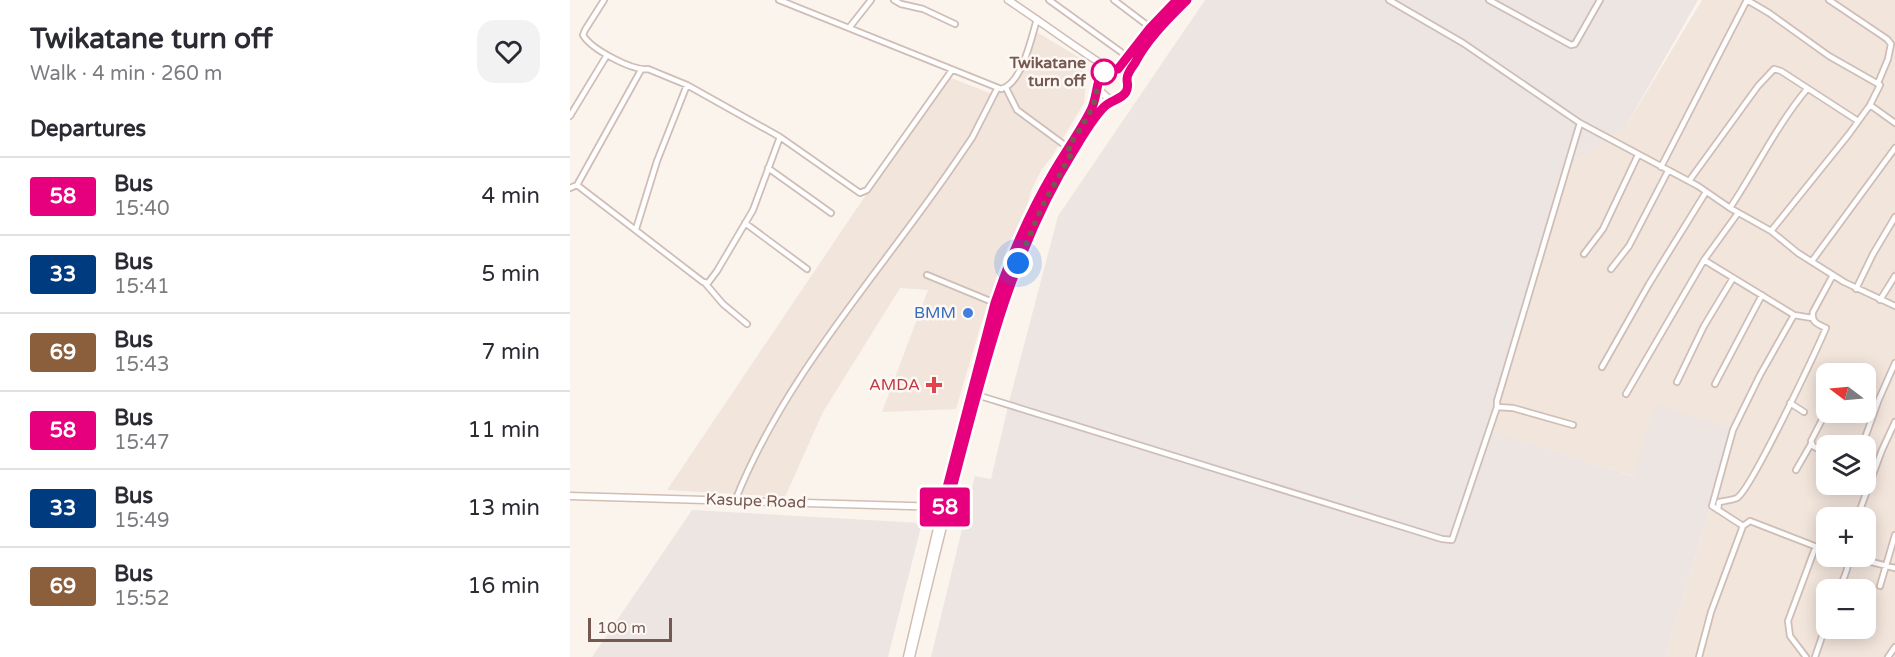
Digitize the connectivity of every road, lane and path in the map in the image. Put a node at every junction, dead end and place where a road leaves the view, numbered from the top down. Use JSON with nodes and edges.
{"nodes":[{"id":1,"x":604,"y":0,"type":"edge"},
{"id":2,"x":779,"y":0,"type":"edge"},
{"id":3,"x":871,"y":0,"type":"edge"},
{"id":4,"x":894,"y":0,"type":"edge"},
{"id":5,"x":1008,"y":0,"type":"edge"},
{"id":6,"x":1049,"y":0,"type":"edge"},
{"id":7,"x":1114,"y":0,"type":"edge"},
{"id":8,"x":1187,"y":0,"type":"edge"},
{"id":9,"x":1389,"y":0,"type":"edge"},
{"id":10,"x":1489,"y":0,"type":"edge"},
{"id":11,"x":1600,"y":0,"type":"edge"},
{"id":12,"x":1747,"y":0,"type":"edge"},
{"id":13,"x":1829,"y":0,"type":"edge"},
{"id":14,"x":1174,"y":1,"type":"edge"},
{"id":15,"x":1037,"y":20,"type":"junction"},
{"id":16,"x":954,"y":24,"type":"dead end"},
{"id":17,"x":849,"y":28,"type":"junction"},
{"id":18,"x":1150,"y":28,"type":"junction"},
{"id":19,"x":607,"y":55,"type":"junction"},
{"id":20,"x":1128,"y":57,"type":"junction"},
{"id":21,"x":1093,"y":58,"type":"junction"},
{"id":22,"x":1114,"y":69,"type":"junction"},
{"id":23,"x":641,"y":70,"type":"junction"},
{"id":24,"x":951,"y":70,"type":"junction"},
{"id":25,"x":1101,"y":75,"type":"junction"},
{"id":26,"x":1127,"y":78,"type":"junction"},
{"id":27,"x":1878,"y":83,"type":"junction"},
{"id":28,"x":687,"y":85,"type":"junction"},
{"id":29,"x":1006,"y":88,"type":"junction"},
{"id":30,"x":1807,"y":88,"type":"junction"},
{"id":31,"x":997,"y":89,"type":"junction"},
{"id":32,"x":1098,"y":89,"type":"junction"},
{"id":33,"x":1112,"y":99,"type":"junction"},
{"id":34,"x":1870,"y":105,"type":"junction"},
{"id":35,"x":570,"y":116,"type":"edge"},
{"id":36,"x":1858,"y":121,"type":"junction"},
{"id":37,"x":1580,"y":123,"type":"junction"},
{"id":38,"x":1895,"y":123,"type":"edge"},
{"id":39,"x":780,"y":137,"type":"junction"},
{"id":40,"x":1895,"y":148,"type":"edge"},
{"id":41,"x":1070,"y":150,"type":"junction"},
{"id":42,"x":1638,"y":155,"type":"junction"},
{"id":43,"x":1661,"y":167,"type":"junction"},
{"id":44,"x":768,"y":168,"type":"junction"},
{"id":45,"x":1668,"y":171,"type":"junction"},
{"id":46,"x":1689,"y":181,"type":"junction"},
{"id":47,"x":577,"y":185,"type":"junction"},
{"id":48,"x":570,"y":188,"type":"edge"},
{"id":49,"x":1706,"y":192,"type":"junction"},
{"id":50,"x":1730,"y":208,"type":"junction"},
{"id":51,"x":831,"y":213,"type":"dead end"},
{"id":52,"x":1738,"y":213,"type":"junction"},
{"id":53,"x":1895,"y":217,"type":"edge"},
{"id":54,"x":745,"y":223,"type":"junction"},
{"id":55,"x":636,"y":229,"type":"junction"},
{"id":56,"x":1770,"y":231,"type":"junction"},
{"id":57,"x":1584,"y":254,"type":"dead end"},
{"id":58,"x":1704,"y":260,"type":"junction"},
{"id":59,"x":1812,"y":261,"type":"junction"},
{"id":60,"x":1611,"y":268,"type":"dead end"},
{"id":61,"x":807,"y":269,"type":"dead end"},
{"id":62,"x":927,"y":275,"type":"dead end"},
{"id":63,"x":1833,"y":275,"type":"junction"},
{"id":64,"x":1895,"y":276,"type":"edge"},
{"id":65,"x":1733,"y":278,"type":"junction"},
{"id":66,"x":705,"y":283,"type":"junction"},
{"id":67,"x":1856,"y":289,"type":"junction"},
{"id":68,"x":1762,"y":295,"type":"junction"},
{"id":69,"x":1880,"y":300,"type":"junction"},
{"id":70,"x":995,"y":303,"type":"junction"},
{"id":71,"x":1895,"y":306,"type":"edge"},
{"id":72,"x":1794,"y":315,"type":"junction"},
{"id":73,"x":1812,"y":318,"type":"junction"},
{"id":74,"x":747,"y":324,"type":"dead end"},
{"id":75,"x":1895,"y":363,"type":"edge"},
{"id":76,"x":1602,"y":367,"type":"dead end"},
{"id":77,"x":1677,"y":382,"type":"dead end"},
{"id":78,"x":1715,"y":384,"type":"dead end"},
{"id":79,"x":1626,"y":394,"type":"dead end"},
{"id":80,"x":977,"y":395,"type":"junction"},
{"id":81,"x":1790,"y":403,"type":"junction"},
{"id":82,"x":1497,"y":407,"type":"junction"},
{"id":83,"x":1804,"y":412,"type":"dead end"},
{"id":84,"x":1895,"y":422,"type":"edge"},
{"id":85,"x":1820,"y":423,"type":"edge"},
{"id":86,"x":1573,"y":425,"type":"dead end"},
{"id":87,"x":1866,"y":435,"type":"edge"},
{"id":88,"x":1811,"y":444,"type":"junction"},
{"id":89,"x":1816,"y":447,"type":"edge"},
{"id":90,"x":1796,"y":470,"type":"dead end"},
{"id":91,"x":570,"y":496,"type":"edge"},
{"id":92,"x":735,"y":501,"type":"junction"},
{"id":93,"x":945,"y":507,"type":"junction"},
{"id":94,"x":1861,"y":507,"type":"edge"},
{"id":95,"x":1718,"y":510,"type":"junction"},
{"id":96,"x":1743,"y":526,"type":"junction"},
{"id":97,"x":1895,"y":535,"type":"edge"},
{"id":98,"x":1816,"y":547,"type":"edge"},
{"id":99,"x":1816,"y":549,"type":"edge"},
{"id":100,"x":1876,"y":562,"type":"edge"},
{"id":101,"x":1885,"y":564,"type":"junction"},
{"id":102,"x":1895,"y":568,"type":"edge"},
{"id":103,"x":1880,"y":586,"type":"dead end"},
{"id":104,"x":1821,"y":639,"type":"edge"},
{"id":105,"x":1895,"y":647,"type":"edge"},
{"id":106,"x":907,"y":657,"type":"edge"},
{"id":107,"x":911,"y":657,"type":"edge"},
{"id":108,"x":1699,"y":657,"type":"edge"},
{"id":109,"x":1806,"y":657,"type":"edge"},
{"id":110,"x":1815,"y":657,"type":"edge"},
{"id":111,"x":1888,"y":657,"type":"edge"}],
"edges":[{"from":1,"to":19,"type":"street"},
{"from":2,"to":17,"type":"street"},
{"from":3,"to":17,"type":"street"},
{"from":4,"to":16,"type":"street"},
{"from":5,"to":15,"type":"main road"},
{"from":6,"to":20,"type":"street"},
{"from":7,"to":18,"type":"street"},
{"from":8,"to":26,"type":"main road"},
{"from":9,"to":37,"type":"street"},
{"from":10,"to":11,"type":"street"},
{"from":12,"to":27,"type":"street"},
{"from":12,"to":43,"type":"street"},
{"from":13,"to":27,"type":"street"},
{"from":14,"to":18,"type":"main road"},
{"from":15,"to":21,"type":"main road"},
{"from":15,"to":29,"type":"street"},
{"from":17,"to":24,"type":"street"},
{"from":18,"to":20,"type":"main road"},
{"from":19,"to":23,"type":"street"},
{"from":19,"to":35,"type":"street"},
{"from":20,"to":22,"type":"main road"},
{"from":21,"to":22,"type":"main road"},
{"from":21,"to":25,"type":"main road"},
{"from":22,"to":25,"type":"main road"},
{"from":22,"to":26,"type":"main road"},
{"from":23,"to":28,"type":"street"},
{"from":23,"to":47,"type":"street"},
{"from":24,"to":31,"type":"street"},
{"from":24,"to":39,"type":"street"},
{"from":25,"to":32,"type":"main road"},
{"from":26,"to":33,"type":"main road"},
{"from":27,"to":34,"type":"street"},
{"from":28,"to":39,"type":"street"},
{"from":28,"to":55,"type":"street"},
{"from":29,"to":31,"type":"street"},
{"from":29,"to":41,"type":"street"},
{"from":30,"to":36,"type":"street"},
{"from":30,"to":46,"type":"street"},
{"from":30,"to":50,"type":"street"},
{"from":31,"to":92,"type":"street"},
{"from":32,"to":33,"type":"main road"},
{"from":32,"to":41,"type":"main road"},
{"from":33,"to":41,"type":"main road"},
{"from":34,"to":36,"type":"street"},
{"from":34,"to":38,"type":"street"},
{"from":36,"to":56,"type":"street"},
{"from":37,"to":42,"type":"street"},
{"from":37,"to":82,"type":"street"},
{"from":39,"to":44,"type":"street"},
{"from":40,"to":59,"type":"street"},
{"from":41,"to":70,"type":"main road"},
{"from":41,"to":80,"type":"main road"},
{"from":42,"to":43,"type":"street"},
{"from":42,"to":57,"type":"street"},
{"from":43,"to":45,"type":"street"},
{"from":44,"to":51,"type":"street"},
{"from":44,"to":54,"type":"street"},
{"from":45,"to":46,"type":"street"},
{"from":45,"to":60,"type":"street"},
{"from":46,"to":49,"type":"street"},
{"from":47,"to":48,"type":"street"},
{"from":47,"to":55,"type":"street"},
{"from":49,"to":50,"type":"street"},
{"from":49,"to":76,"type":"street"},
{"from":50,"to":52,"type":"street"},
{"from":52,"to":56,"type":"street"},
{"from":52,"to":58,"type":"street"},
{"from":53,"to":67,"type":"street"},
{"from":54,"to":61,"type":"street"},
{"from":54,"to":66,"type":"street"},
{"from":55,"to":66,"type":"street"},
{"from":56,"to":59,"type":"street"},
{"from":58,"to":65,"type":"street"},
{"from":58,"to":79,"type":"street"},
{"from":59,"to":63,"type":"street"},
{"from":62,"to":70,"type":"street"},
{"from":63,"to":67,"type":"street"},
{"from":63,"to":73,"type":"street"},
{"from":64,"to":69,"type":"street"},
{"from":65,"to":68,"type":"street"},
{"from":65,"to":77,"type":"street"},
{"from":66,"to":74,"type":"street"},
{"from":67,"to":69,"type":"street"},
{"from":68,"to":72,"type":"street"},
{"from":68,"to":78,"type":"street"},
{"from":69,"to":71,"type":"street"},
{"from":70,"to":93,"type":"main road"},
{"from":72,"to":73,"type":"street"},
{"from":72,"to":95,"type":"street"},
{"from":73,"to":81,"type":"street"},
{"from":75,"to":87,"type":"street"},
{"from":80,"to":82,"type":"street"},
{"from":80,"to":93,"type":"main road"},
{"from":81,"to":83,"type":"street"},
{"from":81,"to":95,"type":"street"},
{"from":82,"to":86,"type":"street"},
{"from":84,"to":94,"type":"street"},
{"from":85,"to":88,"type":"street"},
{"from":88,"to":89,"type":"street"},
{"from":88,"to":90,"type":"street"},
{"from":91,"to":92,"type":"main road","name":"Kasupe Road"},
{"from":92,"to":93,"type":"main road","name":"Kasupe Road"},
{"from":93,"to":106,"type":"main road"},
{"from":93,"to":107,"type":"main road"},
{"from":95,"to":96,"type":"street"},
{"from":96,"to":98,"type":"street"},
{"from":96,"to":108,"type":"street"},
{"from":97,"to":101,"type":"street"},
{"from":99,"to":109,"type":"street"},
{"from":100,"to":101,"type":"street"},
{"from":101,"to":102,"type":"street"},
{"from":101,"to":103,"type":"street"},
{"from":104,"to":110,"type":"street"},
{"from":105,"to":111,"type":"street"}]}
